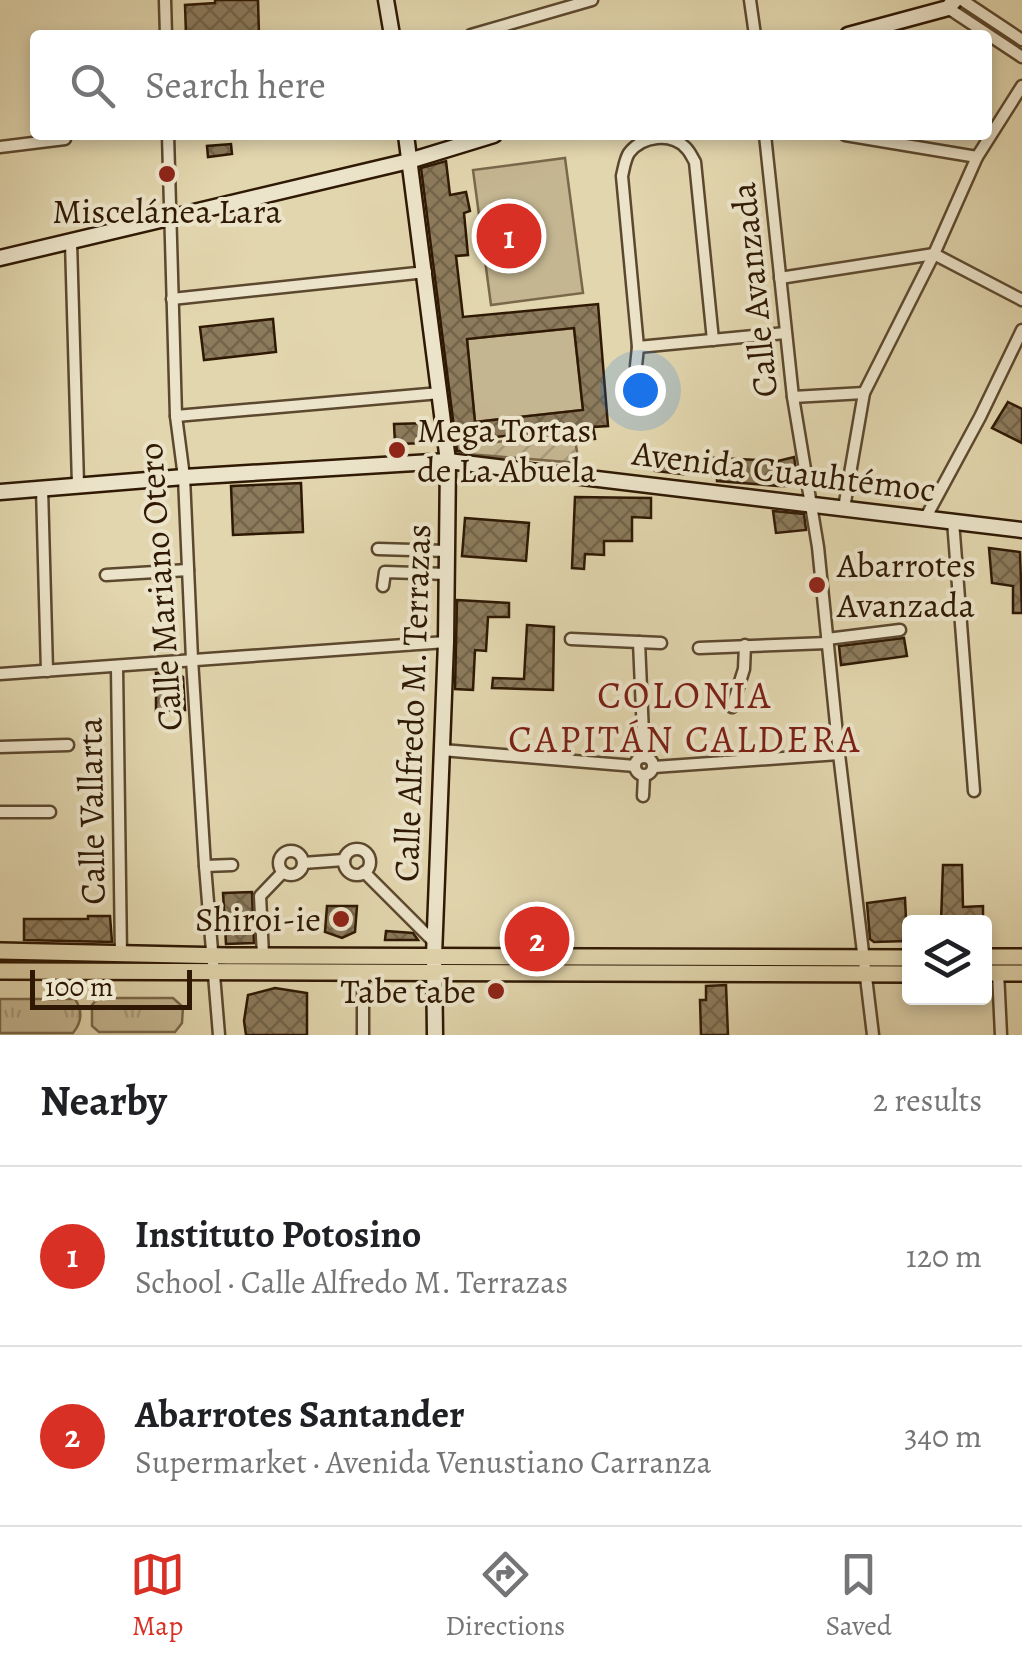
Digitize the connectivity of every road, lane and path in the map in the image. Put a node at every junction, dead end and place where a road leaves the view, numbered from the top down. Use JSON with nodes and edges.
{"nodes":[{"id":1,"x":165,"y":0,"type":"edge"},
{"id":2,"x":386,"y":0,"type":"edge"},
{"id":3,"x":592,"y":0,"type":"edge"},
{"id":4,"x":750,"y":0,"type":"edge"},
{"id":5,"x":955,"y":3,"type":"edge"},
{"id":6,"x":166,"y":30,"type":"edge"},
{"id":7,"x":391,"y":30,"type":"edge"},
{"id":8,"x":489,"y":30,"type":"edge"},
{"id":9,"x":754,"y":30,"type":"edge"},
{"id":10,"x":865,"y":30,"type":"edge"},
{"id":11,"x":988,"y":30,"type":"edge"},
{"id":12,"x":992,"y":33,"type":"edge"},
{"id":13,"x":1022,"y":40,"type":"edge"},
{"id":14,"x":1022,"y":57,"type":"edge"},
{"id":15,"x":1022,"y":86,"type":"edge"},
{"id":16,"x":992,"y":133,"type":"edge"},
{"id":17,"x":57,"y":140,"type":"edge"},
{"id":18,"x":168,"y":140,"type":"edge"},
{"id":19,"x":407,"y":140,"type":"edge"},
{"id":20,"x":478,"y":140,"type":"edge"},
{"id":21,"x":647,"y":140,"type":"edge"},
{"id":22,"x":672,"y":140,"type":"edge"},
{"id":23,"x":766,"y":140,"type":"edge"},
{"id":24,"x":874,"y":140,"type":"edge"},
{"id":25,"x":988,"y":140,"type":"edge"},
{"id":26,"x":0,"y":147,"type":"edge"},
{"id":27,"x":977,"y":157,"type":"junction"},
{"id":28,"x":409,"y":161,"type":"junction"},
{"id":29,"x":169,"y":218,"type":"junction"},
{"id":30,"x":71,"y":242,"type":"junction"},
{"id":31,"x":934,"y":254,"type":"junction"},
{"id":32,"x":0,"y":258,"type":"edge"},
{"id":33,"x":426,"y":272,"type":"junction"},
{"id":34,"x":780,"y":278,"type":"junction"},
{"id":35,"x":172,"y":299,"type":"junction"},
{"id":36,"x":1022,"y":300,"type":"edge"},
{"id":37,"x":1022,"y":330,"type":"edge"},
{"id":38,"x":785,"y":333,"type":"junction"},
{"id":39,"x":713,"y":340,"type":"junction"},
{"id":40,"x":638,"y":347,"type":"junction"},
{"id":41,"x":636,"y":366,"type":"dead end"},
{"id":42,"x":440,"y":393,"type":"junction"},
{"id":43,"x":864,"y":393,"type":"junction"},
{"id":44,"x":792,"y":397,"type":"junction"},
{"id":45,"x":176,"y":416,"type":"junction"},
{"id":46,"x":448,"y":461,"type":"junction"},
{"id":47,"x":184,"y":477,"type":"junction"},
{"id":48,"x":78,"y":484,"type":"junction"},
{"id":49,"x":42,"y":488,"type":"junction"},
{"id":50,"x":0,"y":492,"type":"edge"},
{"id":51,"x":810,"y":504,"type":"junction"},
{"id":52,"x":844,"y":508,"type":"junction"},
{"id":53,"x":926,"y":517,"type":"junction"},
{"id":54,"x":953,"y":521,"type":"junction"},
{"id":55,"x":1022,"y":530,"type":"edge"},
{"id":56,"x":378,"y":549,"type":"dead end"},
{"id":57,"x":447,"y":551,"type":"junction"},
{"id":58,"x":188,"y":570,"type":"junction"},
{"id":59,"x":447,"y":574,"type":"junction"},
{"id":60,"x":106,"y":575,"type":"dead end"},
{"id":61,"x":383,"y":586,"type":"dead end"},
{"id":62,"x":900,"y":630,"type":"dead end"},
{"id":63,"x":571,"y":639,"type":"dead end"},
{"id":64,"x":827,"y":641,"type":"junction"},
{"id":65,"x":446,"y":642,"type":"junction"},
{"id":66,"x":639,"y":642,"type":"junction"},
{"id":67,"x":662,"y":643,"type":"dead end"},
{"id":68,"x":746,"y":645,"type":"junction"},
{"id":69,"x":699,"y":648,"type":"dead end"},
{"id":70,"x":192,"y":659,"type":"junction"},
{"id":71,"x":117,"y":666,"type":"junction"},
{"id":72,"x":47,"y":672,"type":"junction"},
{"id":73,"x":0,"y":674,"type":"edge"},
{"id":74,"x":732,"y":707,"type":"dead end"},
{"id":75,"x":68,"y":744,"type":"dead end"},
{"id":76,"x":0,"y":747,"type":"edge"},
{"id":77,"x":442,"y":750,"type":"junction"},
{"id":78,"x":839,"y":754,"type":"junction"},
{"id":79,"x":644,"y":757,"type":"junction"},
{"id":80,"x":634,"y":766,"type":"junction"},
{"id":81,"x":654,"y":767,"type":"junction"},
{"id":82,"x":644,"y":776,"type":"junction"},
{"id":83,"x":974,"y":792,"type":"dead end"},
{"id":84,"x":643,"y":796,"type":"dead end"},
{"id":85,"x":0,"y":812,"type":"edge"},
{"id":86,"x":50,"y":812,"type":"dead end"},
{"id":87,"x":344,"y":860,"type":"junction"},
{"id":88,"x":303,"y":864,"type":"junction"},
{"id":89,"x":232,"y":865,"type":"dead end"},
{"id":90,"x":205,"y":866,"type":"junction"},
{"id":91,"x":283,"y":872,"type":"junction"},
{"id":92,"x":364,"y":872,"type":"junction"},
{"id":93,"x":0,"y":951,"type":"edge"},
{"id":94,"x":121,"y":955,"type":"junction"},
{"id":95,"x":262,"y":955,"type":"junction"},
{"id":96,"x":434,"y":956,"type":"junction"},
{"id":97,"x":992,"y":957,"type":"edge"},
{"id":98,"x":1022,"y":957,"type":"edge"},
{"id":99,"x":902,"y":959,"type":"edge"},
{"id":100,"x":214,"y":963,"type":"junction"},
{"id":101,"x":864,"y":966,"type":"junction"},
{"id":102,"x":363,"y":970,"type":"junction"},
{"id":103,"x":0,"y":971,"type":"edge"},
{"id":104,"x":992,"y":972,"type":"edge"},
{"id":105,"x":1022,"y":972,"type":"edge"},
{"id":106,"x":902,"y":973,"type":"edge"},
{"id":107,"x":219,"y":1035,"type":"edge"},
{"id":108,"x":363,"y":1035,"type":"edge"},
{"id":109,"x":435,"y":1035,"type":"edge"},
{"id":110,"x":873,"y":1035,"type":"edge"},
{"id":111,"x":1001,"y":1035,"type":"edge"}],
"edges":[{"from":1,"to":6,"type":"street"},
{"from":2,"to":7,"type":"street"},
{"from":3,"to":8,"type":"street"},
{"from":4,"to":9,"type":"street"},
{"from":5,"to":10,"type":"street"},
{"from":5,"to":11,"type":"street"},
{"from":5,"to":13,"type":"street"},
{"from":12,"to":14,"type":"street"},
{"from":15,"to":16,"type":"street"},
{"from":17,"to":26,"type":"street"},
{"from":18,"to":29,"type":"street","name":"Calle Mariano Otero"},
{"from":19,"to":28,"type":"street","name":"Calle Alfredo M. Terrazas"},
{"from":20,"to":28,"type":"street"},
{"from":21,"to":40,"type":"street"},
{"from":22,"to":39,"type":"street"},
{"from":23,"to":34,"type":"street","name":"Calle Avanzada"},
{"from":24,"to":27,"type":"street"},
{"from":25,"to":27,"type":"street"},
{"from":27,"to":31,"type":"street"},
{"from":28,"to":29,"type":"street"},
{"from":28,"to":33,"type":"street","name":"Calle Alfredo M. Terrazas"},
{"from":29,"to":30,"type":"street"},
{"from":29,"to":35,"type":"street","name":"Calle Mariano Otero"},
{"from":30,"to":32,"type":"street"},
{"from":30,"to":48,"type":"street"},
{"from":31,"to":34,"type":"street"},
{"from":31,"to":36,"type":"street"},
{"from":31,"to":43,"type":"street"},
{"from":33,"to":35,"type":"street"},
{"from":33,"to":42,"type":"street","name":"Calle Alfredo M. Terrazas"},
{"from":34,"to":38,"type":"street","name":"Calle Avanzada"},
{"from":35,"to":45,"type":"street","name":"Calle Mariano Otero"},
{"from":37,"to":53,"type":"street"},
{"from":38,"to":39,"type":"street"},
{"from":38,"to":44,"type":"street","name":"Calle Avanzada"},
{"from":39,"to":40,"type":"street"},
{"from":40,"to":41,"type":"street"},
{"from":42,"to":45,"type":"street"},
{"from":42,"to":46,"type":"street","name":"Calle Alfredo M. Terrazas"},
{"from":43,"to":44,"type":"street"},
{"from":43,"to":52,"type":"street"},
{"from":44,"to":51,"type":"street","name":"Calle Avanzada"},
{"from":45,"to":47,"type":"street","name":"Calle Mariano Otero"},
{"from":46,"to":47,"type":"street","name":"Avenida Cuauhtémoc"},
{"from":46,"to":51,"type":"street","name":"Avenida Cuauhtémoc"},
{"from":46,"to":57,"type":"street","name":"Calle Alfredo M. Terrazas"},
{"from":47,"to":48,"type":"street","name":"Avenida Cuauhtémoc"},
{"from":47,"to":58,"type":"street","name":"Calle Mariano Otero"},
{"from":48,"to":49,"type":"street","name":"Avenida Cuauhtémoc"},
{"from":49,"to":50,"type":"street","name":"Avenida Cuauhtémoc"},
{"from":49,"to":72,"type":"street"},
{"from":51,"to":52,"type":"street","name":"Avenida Cuauhtémoc"},
{"from":51,"to":64,"type":"street","name":"Calle Avanzada"},
{"from":52,"to":53,"type":"street","name":"Avenida Cuauhtémoc"},
{"from":53,"to":54,"type":"street","name":"Avenida Cuauhtémoc"},
{"from":54,"to":55,"type":"street","name":"Avenida Cuauhtémoc"},
{"from":54,"to":83,"type":"street"},
{"from":56,"to":57,"type":"street"},
{"from":57,"to":59,"type":"street","name":"Calle Alfredo M. Terrazas"},
{"from":58,"to":60,"type":"street"},
{"from":58,"to":70,"type":"street","name":"Calle Mariano Otero"},
{"from":59,"to":61,"type":"street"},
{"from":59,"to":65,"type":"street","name":"Calle Alfredo M. Terrazas"},
{"from":62,"to":64,"type":"street"},
{"from":63,"to":66,"type":"street"},
{"from":64,"to":68,"type":"street"},
{"from":64,"to":78,"type":"street","name":"Calle Avanzada"},
{"from":65,"to":70,"type":"street"},
{"from":65,"to":77,"type":"street","name":"Calle Alfredo M. Terrazas"},
{"from":66,"to":67,"type":"street"},
{"from":66,"to":79,"type":"street"},
{"from":68,"to":69,"type":"street"},
{"from":68,"to":74,"type":"street"},
{"from":70,"to":71,"type":"street"},
{"from":70,"to":90,"type":"street","name":"Calle Mariano Otero"},
{"from":71,"to":72,"type":"street"},
{"from":71,"to":94,"type":"street","name":"Calle Vallarta"},
{"from":72,"to":73,"type":"street"},
{"from":75,"to":76,"type":"street"},
{"from":77,"to":80,"type":"street"},
{"from":77,"to":96,"type":"street","name":"Calle Alfredo M. Terrazas"},
{"from":78,"to":81,"type":"street"},
{"from":78,"to":101,"type":"street","name":"Calle Avanzada"},
{"from":79,"to":80,"type":"street"},
{"from":79,"to":81,"type":"street"},
{"from":80,"to":82,"type":"street"},
{"from":81,"to":82,"type":"street"},
{"from":82,"to":84,"type":"street"},
{"from":85,"to":86,"type":"street"},
{"from":87,"to":88,"type":"street"},
{"from":87,"to":92,"type":"street"},
{"from":87,"to":92,"type":"street"},
{"from":88,"to":91,"type":"street"},
{"from":88,"to":91,"type":"street"},
{"from":89,"to":90,"type":"street"},
{"from":90,"to":100,"type":"street","name":"Calle Mariano Otero"},
{"from":91,"to":95,"type":"street"},
{"from":92,"to":96,"type":"street"},
{"from":93,"to":94,"type":"main road"},
{"from":94,"to":100,"type":"main road"},
{"from":95,"to":96,"type":"main road"},
{"from":95,"to":100,"type":"main road"},
{"from":96,"to":101,"type":"main road"},
{"from":96,"to":102,"type":"main road"},
{"from":96,"to":109,"type":"street","name":"Calle Alfredo M. Terrazas"},
{"from":97,"to":98,"type":"main road"},
{"from":99,"to":101,"type":"main road"},
{"from":100,"to":102,"type":"main road"},
{"from":100,"to":103,"type":"main road"},
{"from":100,"to":107,"type":"street","name":"Calle Mariano Otero"},
{"from":101,"to":106,"type":"main road"},
{"from":101,"to":110,"type":"street","name":"Calle Avanzada"},
{"from":102,"to":108,"type":"street"},
{"from":104,"to":105,"type":"main road"},
{"from":104,"to":111,"type":"street"}]}
